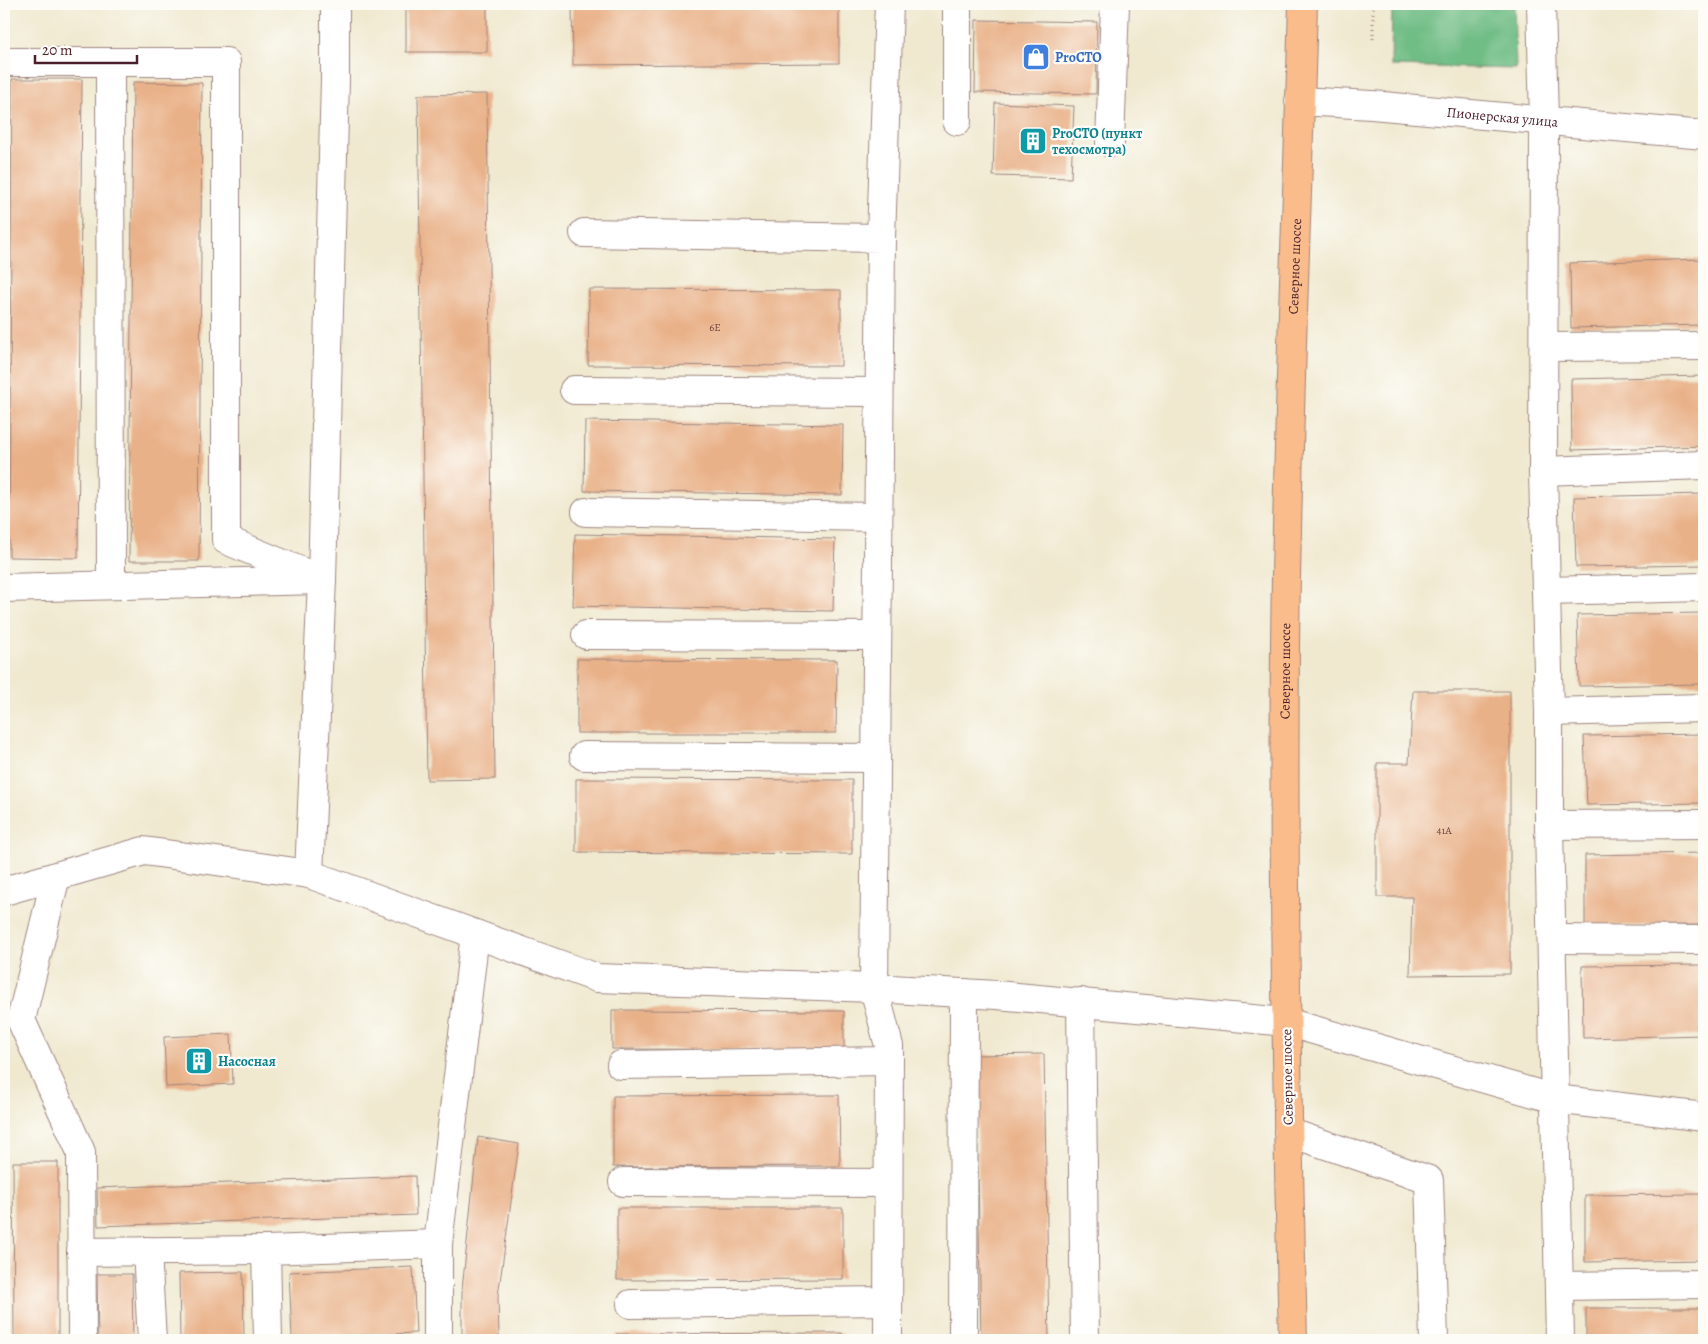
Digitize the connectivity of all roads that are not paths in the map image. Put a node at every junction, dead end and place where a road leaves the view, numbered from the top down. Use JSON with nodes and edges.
{"nodes":[{"id":1,"x":335,"y":4,"type":"edge"},
{"id":2,"x":889,"y":4,"type":"edge"},
{"id":3,"x":956,"y":4,"type":"edge"},
{"id":4,"x":1115,"y":4,"type":"edge"},
{"id":5,"x":1303,"y":4,"type":"edge"},
{"id":6,"x":1541,"y":4,"type":"edge"},
{"id":7,"x":4,"y":62,"type":"edge"},
{"id":8,"x":110,"y":62,"type":"junction"},
{"id":9,"x":1299,"y":101,"type":"junction"},
{"id":10,"x":1544,"y":120,"type":"junction"},
{"id":11,"x":957,"y":121,"type":"dead end"},
{"id":12,"x":1704,"y":135,"type":"edge"},
{"id":13,"x":1110,"y":143,"type":"dead end"},
{"id":14,"x":584,"y":233,"type":"dead end"},
{"id":15,"x":881,"y":238,"type":"junction"},
{"id":16,"x":1704,"y":346,"type":"edge"},
{"id":17,"x":1544,"y":347,"type":"junction"},
{"id":18,"x":574,"y":390,"type":"dead end"},
{"id":19,"x":879,"y":392,"type":"junction"},
{"id":20,"x":1704,"y":465,"type":"edge"},
{"id":21,"x":1543,"y":471,"type":"junction"},
{"id":22,"x":586,"y":512,"type":"dead end"},
{"id":23,"x":878,"y":517,"type":"junction"},
{"id":24,"x":322,"y":580,"type":"junction"},
{"id":25,"x":111,"y":586,"type":"junction"},
{"id":26,"x":1704,"y":587,"type":"edge"},
{"id":27,"x":4,"y":588,"type":"edge"},
{"id":28,"x":1546,"y":591,"type":"junction"},
{"id":29,"x":586,"y":635,"type":"dead end"},
{"id":30,"x":877,"y":636,"type":"junction"},
{"id":31,"x":1704,"y":708,"type":"edge"},
{"id":32,"x":1549,"y":712,"type":"junction"},
{"id":33,"x":584,"y":756,"type":"dead end"},
{"id":34,"x":876,"y":758,"type":"junction"},
{"id":35,"x":1704,"y":824,"type":"edge"},
{"id":36,"x":1549,"y":825,"type":"junction"},
{"id":37,"x":309,"y":874,"type":"junction"},
{"id":38,"x":56,"y":876,"type":"junction"},
{"id":39,"x":4,"y":890,"type":"edge"},
{"id":40,"x":475,"y":934,"type":"junction"},
{"id":41,"x":1552,"y":939,"type":"junction"},
{"id":42,"x":1704,"y":940,"type":"edge"},
{"id":43,"x":874,"y":988,"type":"junction"},
{"id":44,"x":964,"y":993,"type":"junction"},
{"id":45,"x":1081,"y":1002,"type":"junction"},
{"id":46,"x":12,"y":1022,"type":"edge"},
{"id":47,"x":1286,"y":1022,"type":"junction"},
{"id":48,"x":890,"y":1061,"type":"junction"},
{"id":49,"x":621,"y":1065,"type":"dead end"},
{"id":50,"x":1555,"y":1099,"type":"junction"},
{"id":51,"x":1704,"y":1118,"type":"edge"},
{"id":52,"x":1288,"y":1132,"type":"junction"},
{"id":53,"x":623,"y":1182,"type":"dead end"},
{"id":54,"x":888,"y":1183,"type":"junction"},
{"id":55,"x":438,"y":1244,"type":"junction"},
{"id":56,"x":266,"y":1250,"type":"junction"},
{"id":57,"x":147,"y":1251,"type":"junction"},
{"id":58,"x":82,"y":1252,"type":"junction"},
{"id":59,"x":1704,"y":1284,"type":"edge"},
{"id":60,"x":1559,"y":1286,"type":"junction"},
{"id":61,"x":888,"y":1301,"type":"junction"},
{"id":62,"x":631,"y":1304,"type":"dead end"},
{"id":63,"x":82,"y":1340,"type":"edge"},
{"id":64,"x":152,"y":1340,"type":"edge"},
{"id":65,"x":268,"y":1340,"type":"edge"},
{"id":66,"x":438,"y":1340,"type":"edge"},
{"id":67,"x":888,"y":1340,"type":"edge"},
{"id":68,"x":963,"y":1340,"type":"edge"},
{"id":69,"x":1085,"y":1340,"type":"edge"},
{"id":70,"x":1293,"y":1340,"type":"edge"},
{"id":71,"x":1434,"y":1340,"type":"edge"},
{"id":72,"x":1560,"y":1340,"type":"edge"}],
"edges":[{"from":1,"to":24,"type":"street"},
{"from":2,"to":15,"type":"street"},
{"from":3,"to":11,"type":"street"},
{"from":4,"to":13,"type":"street"},
{"from":5,"to":9,"type":"main road","name":"Северное шоссе"},
{"from":6,"to":10,"type":"street"},
{"from":7,"to":8,"type":"street"},
{"from":8,"to":24,"type":"street"},
{"from":8,"to":25,"type":"street"},
{"from":9,"to":10,"type":"street","name":"Пионерская улица"},
{"from":9,"to":47,"type":"main road","name":"Северное шоссе"},
{"from":10,"to":12,"type":"street","name":"Пионерская улица"},
{"from":10,"to":17,"type":"street"},
{"from":14,"to":15,"type":"street"},
{"from":15,"to":19,"type":"street"},
{"from":16,"to":17,"type":"street"},
{"from":17,"to":21,"type":"street"},
{"from":18,"to":19,"type":"street"},
{"from":19,"to":23,"type":"street"},
{"from":20,"to":21,"type":"street"},
{"from":21,"to":28,"type":"street"},
{"from":22,"to":23,"type":"street"},
{"from":23,"to":30,"type":"street"},
{"from":24,"to":25,"type":"street"},
{"from":24,"to":37,"type":"street"},
{"from":25,"to":27,"type":"street"},
{"from":26,"to":28,"type":"street"},
{"from":28,"to":32,"type":"street"},
{"from":29,"to":30,"type":"street"},
{"from":30,"to":34,"type":"street"},
{"from":31,"to":32,"type":"street"},
{"from":32,"to":36,"type":"street"},
{"from":33,"to":34,"type":"street"},
{"from":34,"to":43,"type":"street"},
{"from":35,"to":36,"type":"street"},
{"from":36,"to":41,"type":"street"},
{"from":37,"to":38,"type":"street"},
{"from":37,"to":40,"type":"street"},
{"from":38,"to":39,"type":"street"},
{"from":38,"to":46,"type":"street"},
{"from":40,"to":43,"type":"street"},
{"from":40,"to":55,"type":"street"},
{"from":41,"to":42,"type":"street"},
{"from":41,"to":50,"type":"street"},
{"from":43,"to":44,"type":"street"},
{"from":43,"to":48,"type":"street"},
{"from":44,"to":45,"type":"street"},
{"from":44,"to":68,"type":"street"},
{"from":45,"to":47,"type":"street"},
{"from":45,"to":69,"type":"street"},
{"from":46,"to":58,"type":"street"},
{"from":47,"to":50,"type":"street"},
{"from":47,"to":52,"type":"main road","name":"Северное шоссе"},
{"from":48,"to":49,"type":"street"},
{"from":48,"to":54,"type":"street"},
{"from":50,"to":51,"type":"street"},
{"from":50,"to":60,"type":"street"},
{"from":52,"to":70,"type":"main road","name":"Северное шоссе"},
{"from":52,"to":71,"type":"street"},
{"from":53,"to":54,"type":"street"},
{"from":54,"to":61,"type":"street"},
{"from":55,"to":56,"type":"street"},
{"from":55,"to":66,"type":"street"},
{"from":56,"to":57,"type":"street"},
{"from":56,"to":65,"type":"street"},
{"from":57,"to":58,"type":"street"},
{"from":57,"to":64,"type":"street"},
{"from":58,"to":63,"type":"street"},
{"from":59,"to":60,"type":"street"},
{"from":60,"to":72,"type":"street"},
{"from":61,"to":62,"type":"street"},
{"from":61,"to":67,"type":"street"}]}
